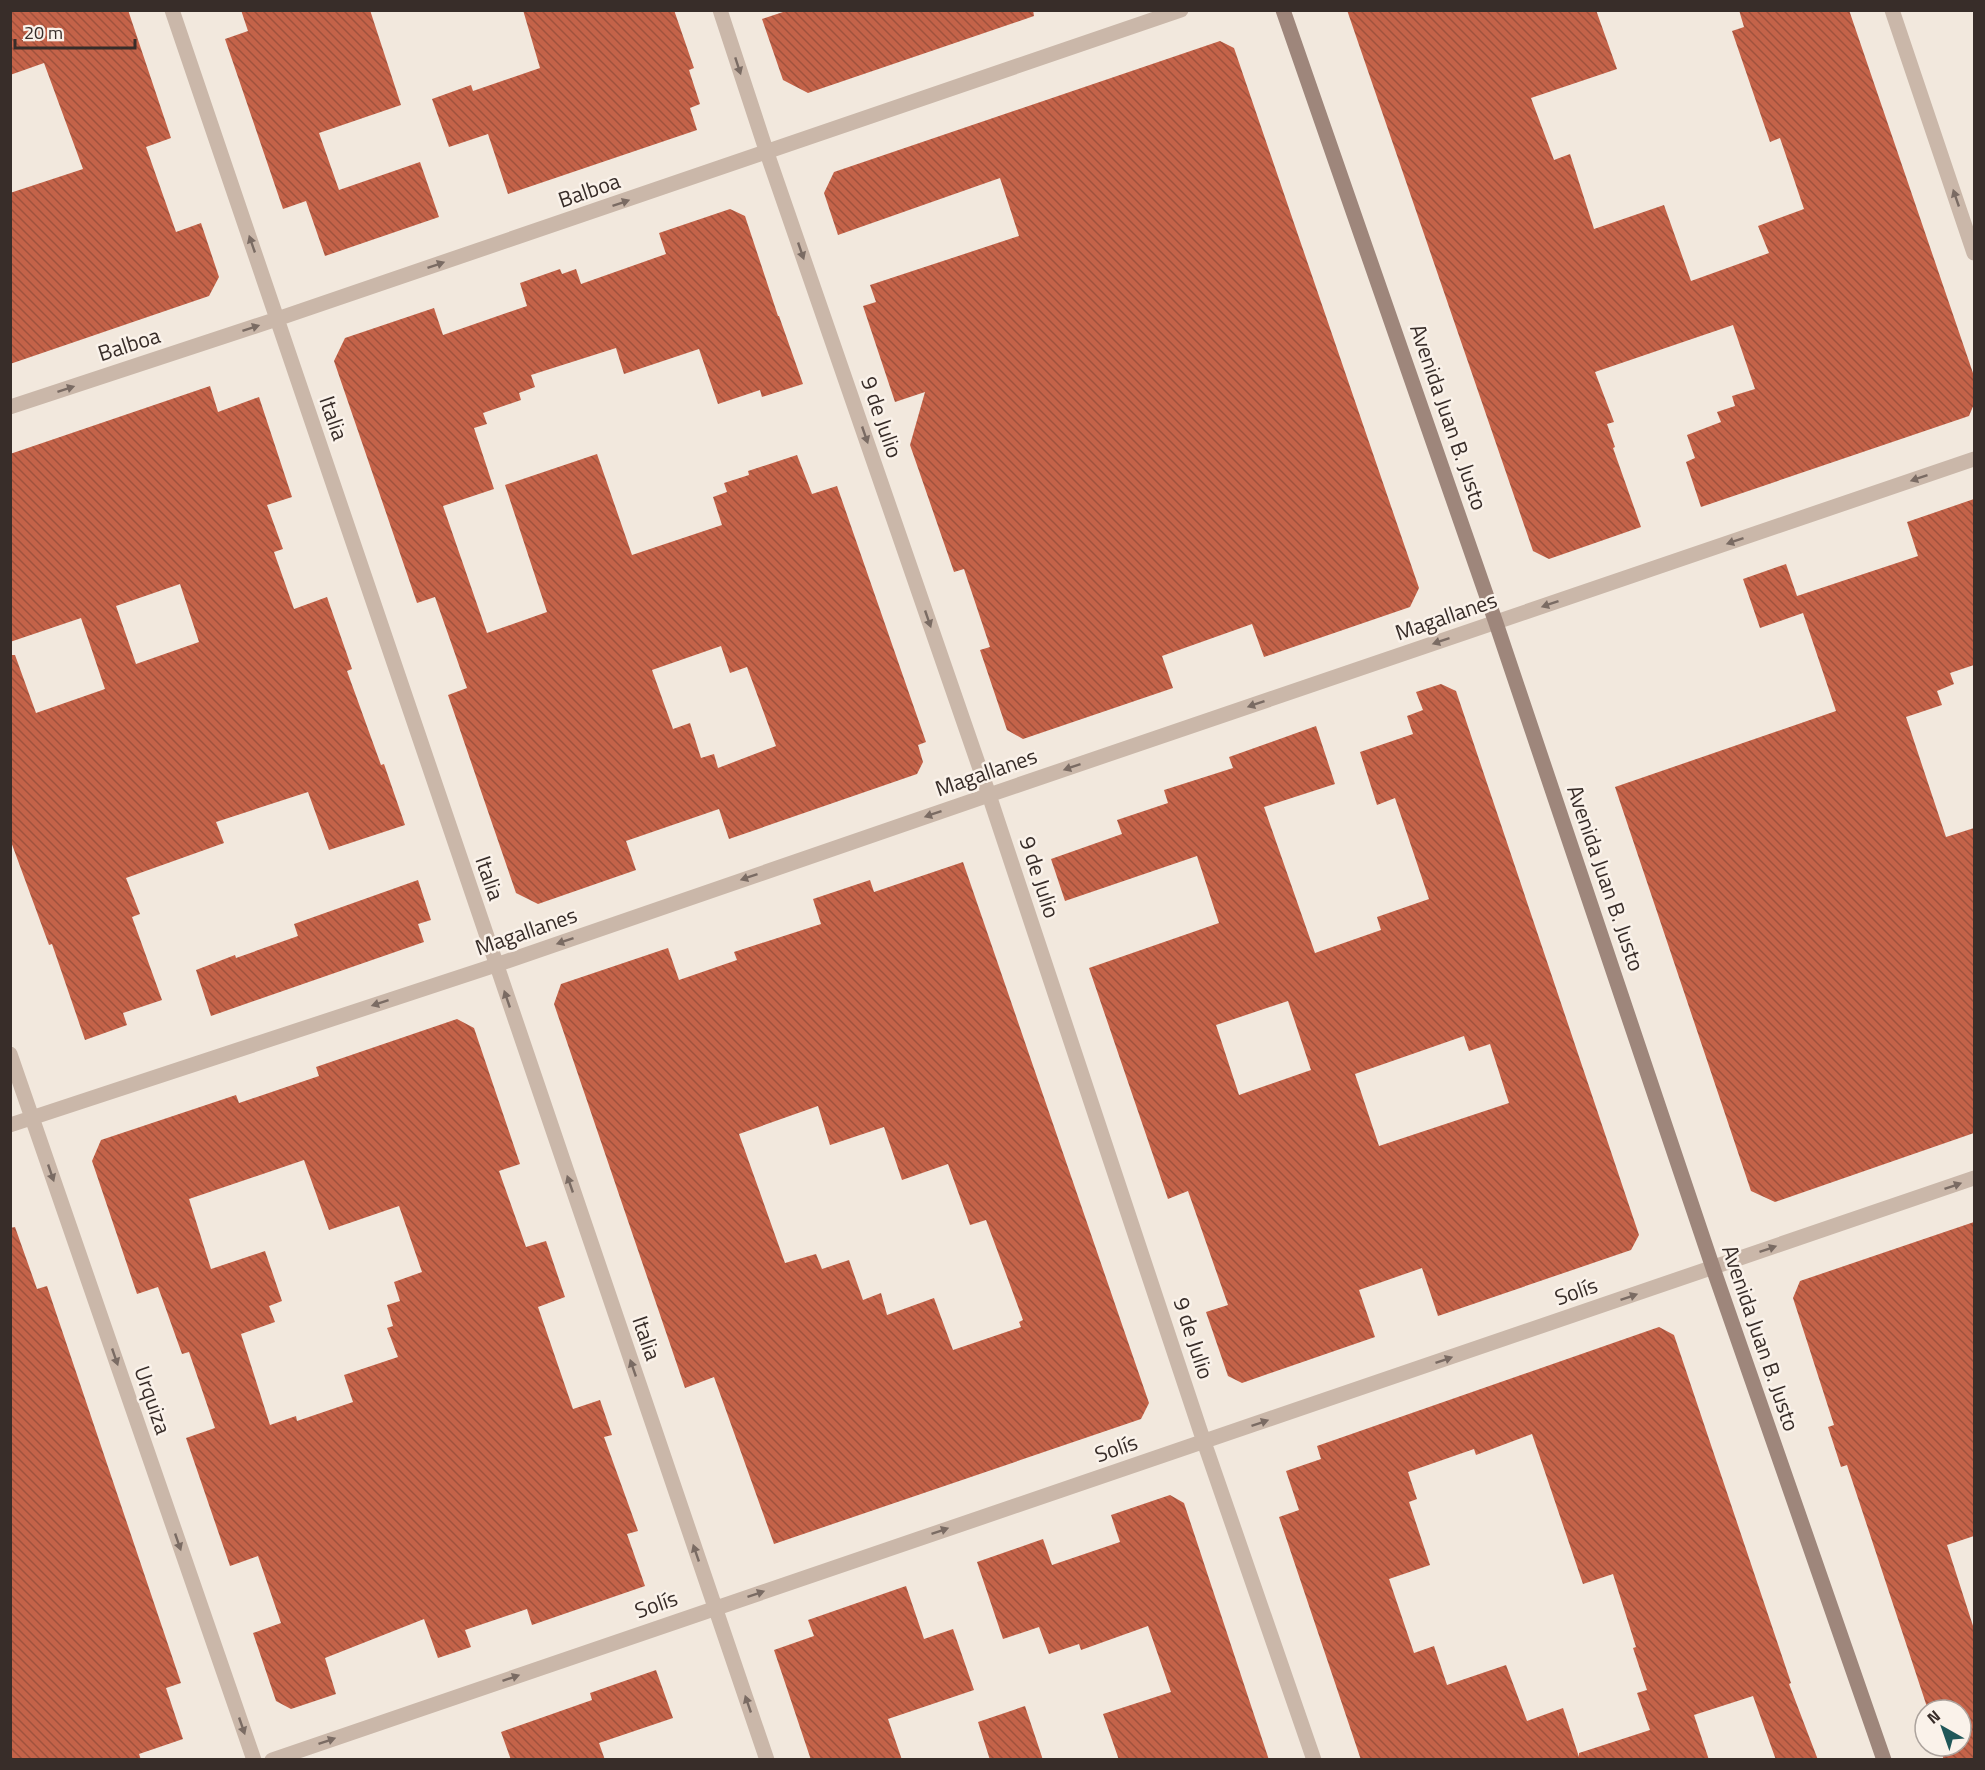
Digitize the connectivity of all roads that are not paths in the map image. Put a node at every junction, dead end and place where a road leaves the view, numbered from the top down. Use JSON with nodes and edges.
{"nodes":[{"id":1,"x":172,"y":10,"type":"edge"},
{"id":2,"x":720,"y":10,"type":"edge"},
{"id":3,"x":1181,"y":10,"type":"edge"},
{"id":4,"x":1283,"y":10,"type":"edge"},
{"id":5,"x":1892,"y":10,"type":"edge"},
{"id":6,"x":767,"y":153,"type":"junction"},
{"id":7,"x":1974,"y":253,"type":"edge"},
{"id":8,"x":277,"y":320,"type":"junction"},
{"id":9,"x":10,"y":407,"type":"edge"},
{"id":10,"x":1974,"y":459,"type":"edge"},
{"id":11,"x":1496,"y":622,"type":"junction"},
{"id":12,"x":989,"y":795,"type":"junction"},
{"id":13,"x":496,"y":965,"type":"junction"},
{"id":14,"x":10,"y":1054,"type":"edge"},
{"id":15,"x":32,"y":1118,"type":"junction"},
{"id":16,"x":10,"y":1125,"type":"edge"},
{"id":17,"x":1974,"y":1178,"type":"edge"},
{"id":18,"x":1713,"y":1268,"type":"junction"},
{"id":19,"x":1204,"y":1442,"type":"junction"},
{"id":20,"x":715,"y":1608,"type":"junction"},
{"id":21,"x":254,"y":1760,"type":"edge"},
{"id":22,"x":272,"y":1760,"type":"edge"},
{"id":23,"x":767,"y":1760,"type":"edge"},
{"id":24,"x":1314,"y":1760,"type":"edge"},
{"id":25,"x":1884,"y":1760,"type":"edge"}],
"edges":[{"from":8,"to":1,"type":"street","name":"Italia","one_way":true},
{"from":2,"to":6,"type":"street","name":"9 de Julio","one_way":true},
{"from":3,"to":6,"type":"street","name":"Balboa"},
{"from":4,"to":11,"type":"main road","name":"Avenida Juan B. Justo"},
{"from":7,"to":5,"type":"street","one_way":true},
{"from":8,"to":6,"type":"street","name":"Balboa","one_way":true},
{"from":6,"to":12,"type":"street","name":"9 de Julio","one_way":true},
{"from":9,"to":8,"type":"street","name":"Balboa","one_way":true},
{"from":8,"to":13,"type":"street","name":"Italia"},
{"from":10,"to":11,"type":"street","name":"Magallanes","one_way":true},
{"from":11,"to":12,"type":"street","name":"Magallanes","one_way":true},
{"from":11,"to":18,"type":"main road","name":"Avenida Juan B. Justo"},
{"from":12,"to":13,"type":"street","name":"Magallanes","one_way":true},
{"from":12,"to":19,"type":"street","name":"9 de Julio"},
{"from":13,"to":15,"type":"street","name":"Magallanes","one_way":true},
{"from":20,"to":13,"type":"street","name":"Italia","one_way":true},
{"from":14,"to":15,"type":"street","name":"Urquiza"},
{"from":15,"to":16,"type":"street","name":"Magallanes"},
{"from":15,"to":21,"type":"street","name":"Urquiza","one_way":true},
{"from":18,"to":17,"type":"street","name":"Solís","one_way":true},
{"from":19,"to":18,"type":"street","name":"Solís","one_way":true},
{"from":18,"to":25,"type":"main road","name":"Avenida Juan B. Justo"},
{"from":20,"to":19,"type":"street","name":"Solís","one_way":true},
{"from":19,"to":24,"type":"street","name":"9 de Julio"},
{"from":22,"to":20,"type":"street","name":"Solís","one_way":true},
{"from":23,"to":20,"type":"street","name":"Italia","one_way":true}]}
